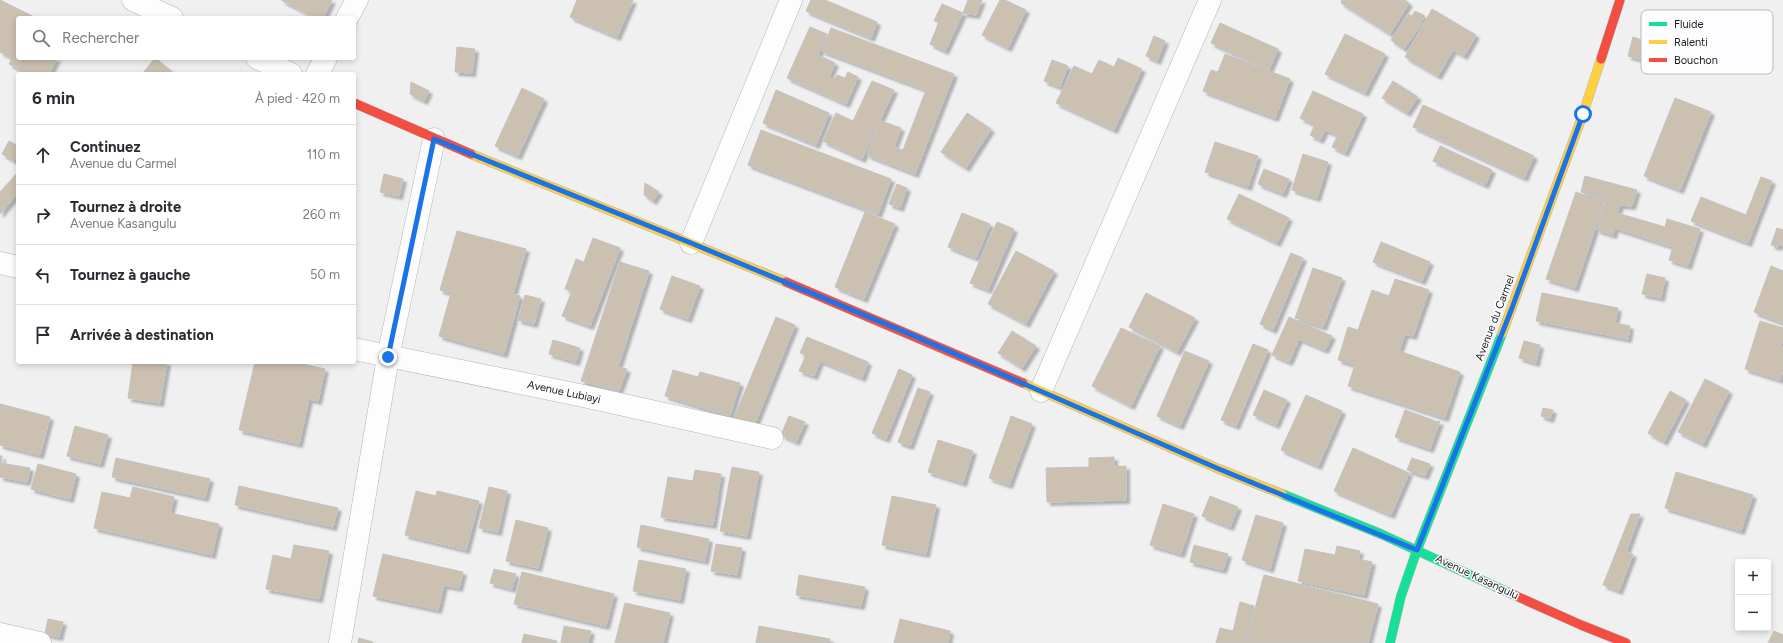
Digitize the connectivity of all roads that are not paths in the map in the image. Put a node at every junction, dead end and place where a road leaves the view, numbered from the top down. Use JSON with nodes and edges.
{"nodes":[{"id":1,"x":133,"y":0,"type":"edge"},
{"id":2,"x":356,"y":0,"type":"edge"},
{"id":3,"x":791,"y":0,"type":"edge"},
{"id":4,"x":1210,"y":0,"type":"edge"},
{"id":5,"x":1620,"y":0,"type":"edge"},
{"id":6,"x":168,"y":16,"type":"edge"},
{"id":7,"x":348,"y":16,"type":"edge"},
{"id":8,"x":261,"y":60,"type":"edge"},
{"id":9,"x":325,"y":60,"type":"edge"},
{"id":10,"x":287,"y":72,"type":"edge"},
{"id":11,"x":318,"y":72,"type":"edge"},
{"id":12,"x":356,"y":104,"type":"edge"},
{"id":13,"x":434,"y":139,"type":"junction"},
{"id":14,"x":691,"y":243,"type":"junction"},
{"id":15,"x":0,"y":264,"type":"edge"},
{"id":16,"x":16,"y":268,"type":"edge"},
{"id":17,"x":356,"y":349,"type":"edge"},
{"id":18,"x":388,"y":357,"type":"junction"},
{"id":19,"x":1040,"y":391,"type":"junction"},
{"id":20,"x":772,"y":438,"type":"dead end"},
{"id":21,"x":1417,"y":550,"type":"junction"},
{"id":22,"x":0,"y":634,"type":"edge"},
{"id":23,"x":40,"y":643,"type":"edge"},
{"id":24,"x":340,"y":643,"type":"edge"},
{"id":25,"x":1390,"y":643,"type":"edge"},
{"id":26,"x":1626,"y":643,"type":"edge"}],
"edges":[{"from":1,"to":6,"type":"street"},
{"from":2,"to":7,"type":"street"},
{"from":3,"to":14,"type":"street"},
{"from":4,"to":19,"type":"street"},
{"from":5,"to":21,"type":"street","name":"Avenue du Carmel"},
{"from":8,"to":10,"type":"street"},
{"from":9,"to":11,"type":"street"},
{"from":12,"to":13,"type":"street","name":"Avenue Kasangulu"},
{"from":13,"to":14,"type":"street","name":"Avenue Kasangulu"},
{"from":13,"to":18,"type":"street"},
{"from":14,"to":19,"type":"street","name":"Avenue Kasangulu"},
{"from":15,"to":16,"type":"street"},
{"from":17,"to":18,"type":"street","name":"Avenue Lubiayi"},
{"from":18,"to":20,"type":"street","name":"Avenue Lubiayi"},
{"from":18,"to":24,"type":"street"},
{"from":19,"to":21,"type":"street","name":"Avenue Kasangulu"},
{"from":21,"to":25,"type":"street","name":"Avenue du Carmel"},
{"from":21,"to":26,"type":"street","name":"Avenue Kasangulu"},
{"from":22,"to":23,"type":"street"}]}
